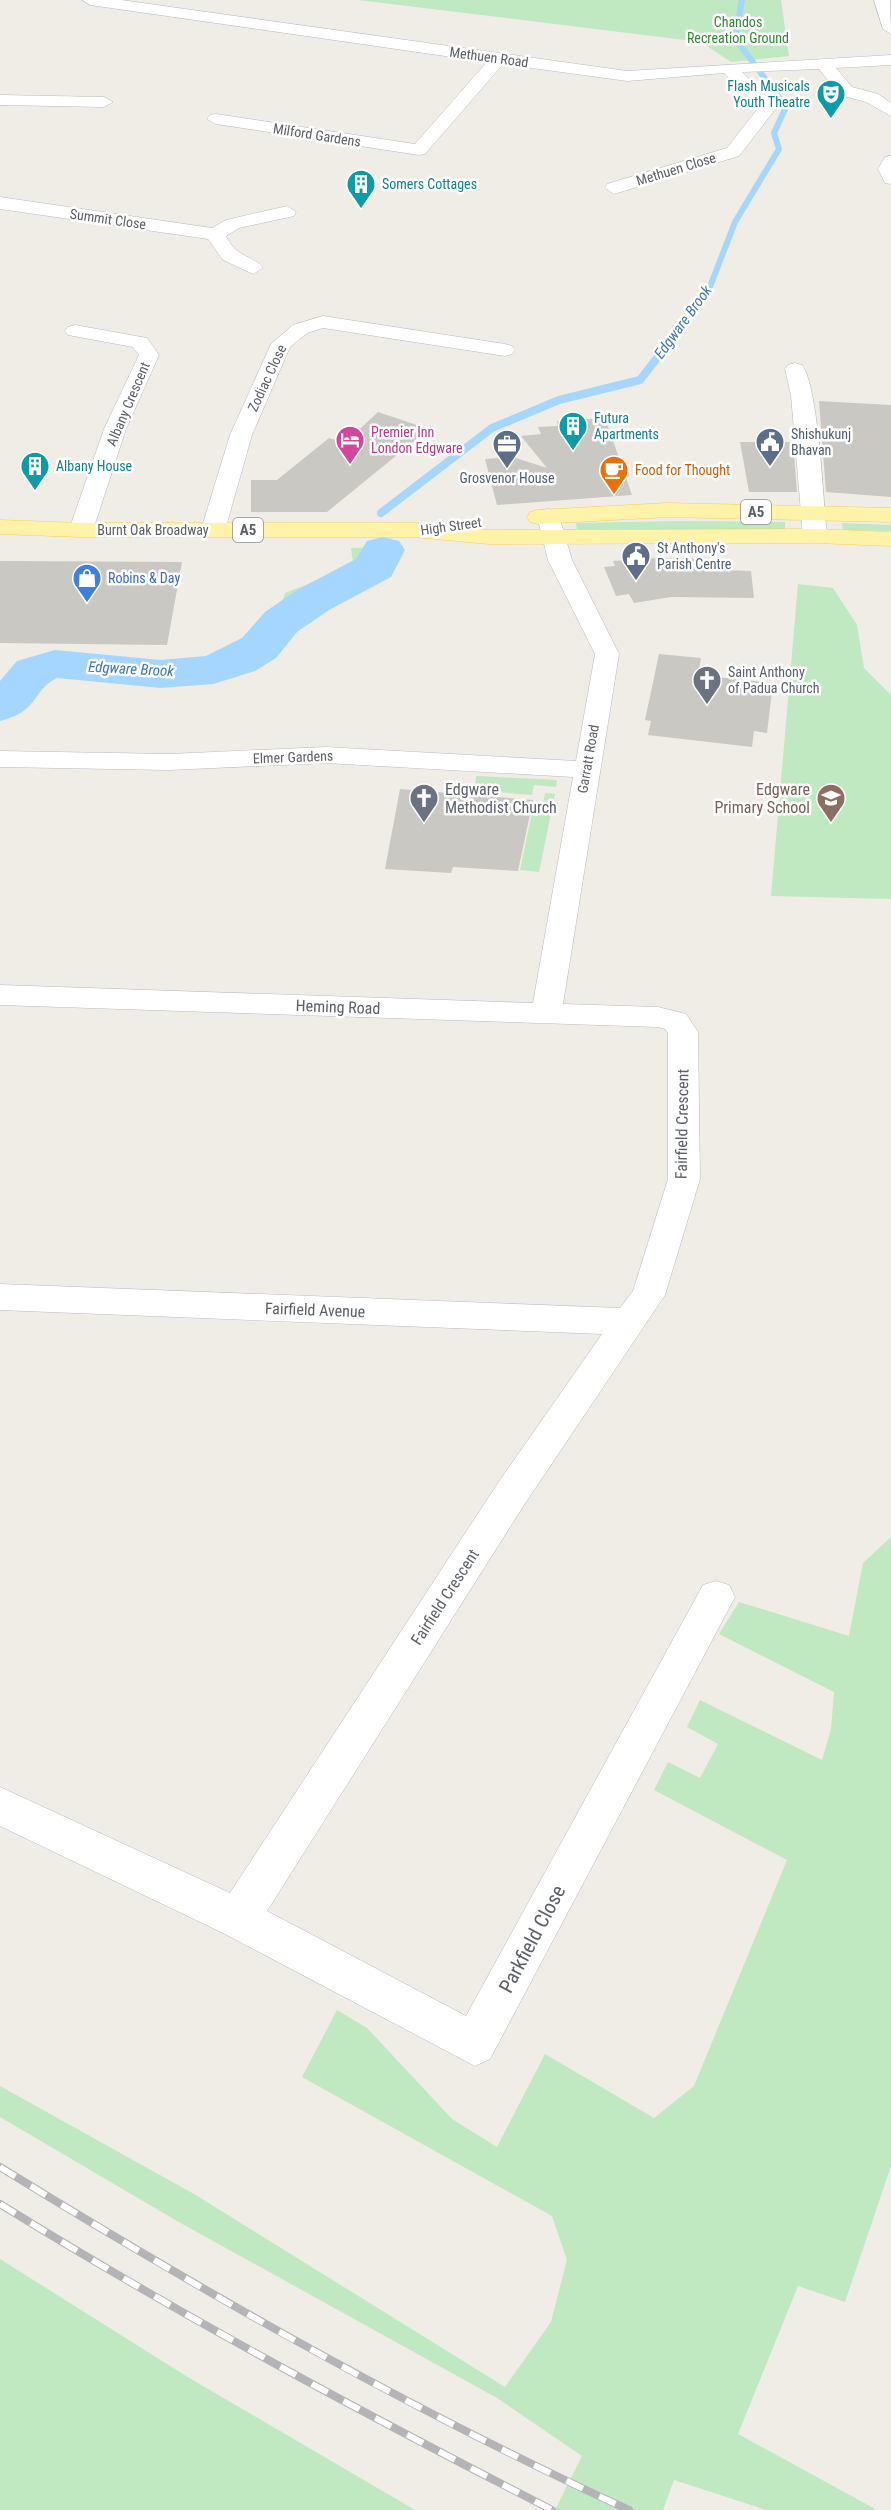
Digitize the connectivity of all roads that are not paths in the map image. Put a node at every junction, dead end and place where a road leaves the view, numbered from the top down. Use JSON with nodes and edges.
{"nodes":[{"id":1,"x":90,"y":0,"type":"edge"},
{"id":2,"x":882,"y":0,"type":"edge"},
{"id":3,"x":891,"y":29,"type":"edge"},
{"id":4,"x":500,"y":58,"type":"junction"},
{"id":5,"x":891,"y":60,"type":"edge"},
{"id":6,"x":824,"y":63,"type":"junction"},
{"id":7,"x":728,"y":68,"type":"junction"},
{"id":8,"x":0,"y":100,"type":"edge"},
{"id":9,"x":104,"y":102,"type":"dead end"},
{"id":10,"x":891,"y":111,"type":"edge"},
{"id":11,"x":216,"y":119,"type":"dead end"},
{"id":12,"x":891,"y":161,"type":"edge"},
{"id":13,"x":891,"y":179,"type":"edge"},
{"id":14,"x":614,"y":189,"type":"dead end"},
{"id":15,"x":0,"y":203,"type":"edge"},
{"id":16,"x":287,"y":212,"type":"dead end"},
{"id":17,"x":215,"y":234,"type":"junction"},
{"id":18,"x":253,"y":268,"type":"dead end"},
{"id":19,"x":75,"y":331,"type":"dead end"},
{"id":20,"x":505,"y":350,"type":"dead end"},
{"id":21,"x":795,"y":369,"type":"dead end"},
{"id":22,"x":813,"y":512,"type":"junction"},
{"id":23,"x":891,"y":515,"type":"edge"},
{"id":24,"x":0,"y":526,"type":"edge"},
{"id":25,"x":550,"y":527,"type":"junction"},
{"id":26,"x":81,"y":530,"type":"junction"},
{"id":27,"x":213,"y":530,"type":"junction"},
{"id":28,"x":414,"y":530,"type":"joint"},
{"id":29,"x":815,"y":536,"type":"junction"},
{"id":30,"x":891,"y":539,"type":"edge"},
{"id":31,"x":0,"y":759,"type":"edge"},
{"id":32,"x":586,"y":770,"type":"junction"},
{"id":33,"x":0,"y":995,"type":"edge"},
{"id":34,"x":546,"y":1014,"type":"junction"},
{"id":35,"x":675,"y":1021,"type":"joint"},
{"id":36,"x":0,"y":1297,"type":"edge"},
{"id":37,"x":630,"y":1322,"type":"junction"},
{"id":38,"x":716,"y":1598,"type":"dead end"},
{"id":39,"x":0,"y":1806,"type":"edge"},
{"id":40,"x":238,"y":1918,"type":"junction"}],
"edges":[{"from":1,"to":4,"type":"street","name":"Methuen Road"},
{"from":2,"to":3,"type":"street"},
{"from":4,"to":7,"type":"street","name":"Methuen Road"},
{"from":4,"to":11,"type":"street","name":"Milford Gardens"},
{"from":5,"to":6,"type":"street","name":"Methuen Road"},
{"from":6,"to":7,"type":"street","name":"Methuen Road"},
{"from":6,"to":10,"type":"street"},
{"from":7,"to":14,"type":"street","name":"Methuen Close"},
{"from":8,"to":9,"type":"street"},
{"from":12,"to":13,"type":"street"},
{"from":15,"to":17,"type":"street","name":"Summit Close"},
{"from":16,"to":17,"type":"street"},
{"from":17,"to":18,"type":"street"},
{"from":19,"to":26,"type":"street","name":"Albany Crescent"},
{"from":20,"to":27,"type":"street","name":"Zodiac Close"},
{"from":21,"to":22,"type":"street"},
{"from":22,"to":23,"type":"main road","name":"High Street","number":"A5"},
{"from":22,"to":25,"type":"main road","name":"High Street","number":"A5"},
{"from":22,"to":29,"type":"street"},
{"from":24,"to":26,"type":"main road","name":"Burnt Oak Broadway","number":"A5"},
{"from":25,"to":28,"type":"main road","name":"High Street","number":"A5"},
{"from":25,"to":29,"type":"main road","name":"High Street","number":"A5"},
{"from":25,"to":32,"type":"street","name":"Garratt Road"},
{"from":26,"to":27,"type":"main road","name":"Burnt Oak Broadway","number":"A5"},
{"from":27,"to":28,"type":"main road","name":"Burnt Oak Broadway","number":"A5"},
{"from":29,"to":30,"type":"main road","name":"High Street","number":"A5"},
{"from":31,"to":32,"type":"street","name":"Elmer Gardens"},
{"from":32,"to":34,"type":"street","name":"Garratt Road"},
{"from":33,"to":34,"type":"street","name":"Heming Road"},
{"from":34,"to":35,"type":"street","name":"Heming Road"},
{"from":35,"to":37,"type":"street","name":"Fairfield Crescent"},
{"from":36,"to":37,"type":"street","name":"Fairfield Avenue"},
{"from":37,"to":40,"type":"street","name":"Fairfield Crescent"},
{"from":38,"to":40,"type":"street","name":"Parkfield Close"},
{"from":39,"to":40,"type":"street"}]}
